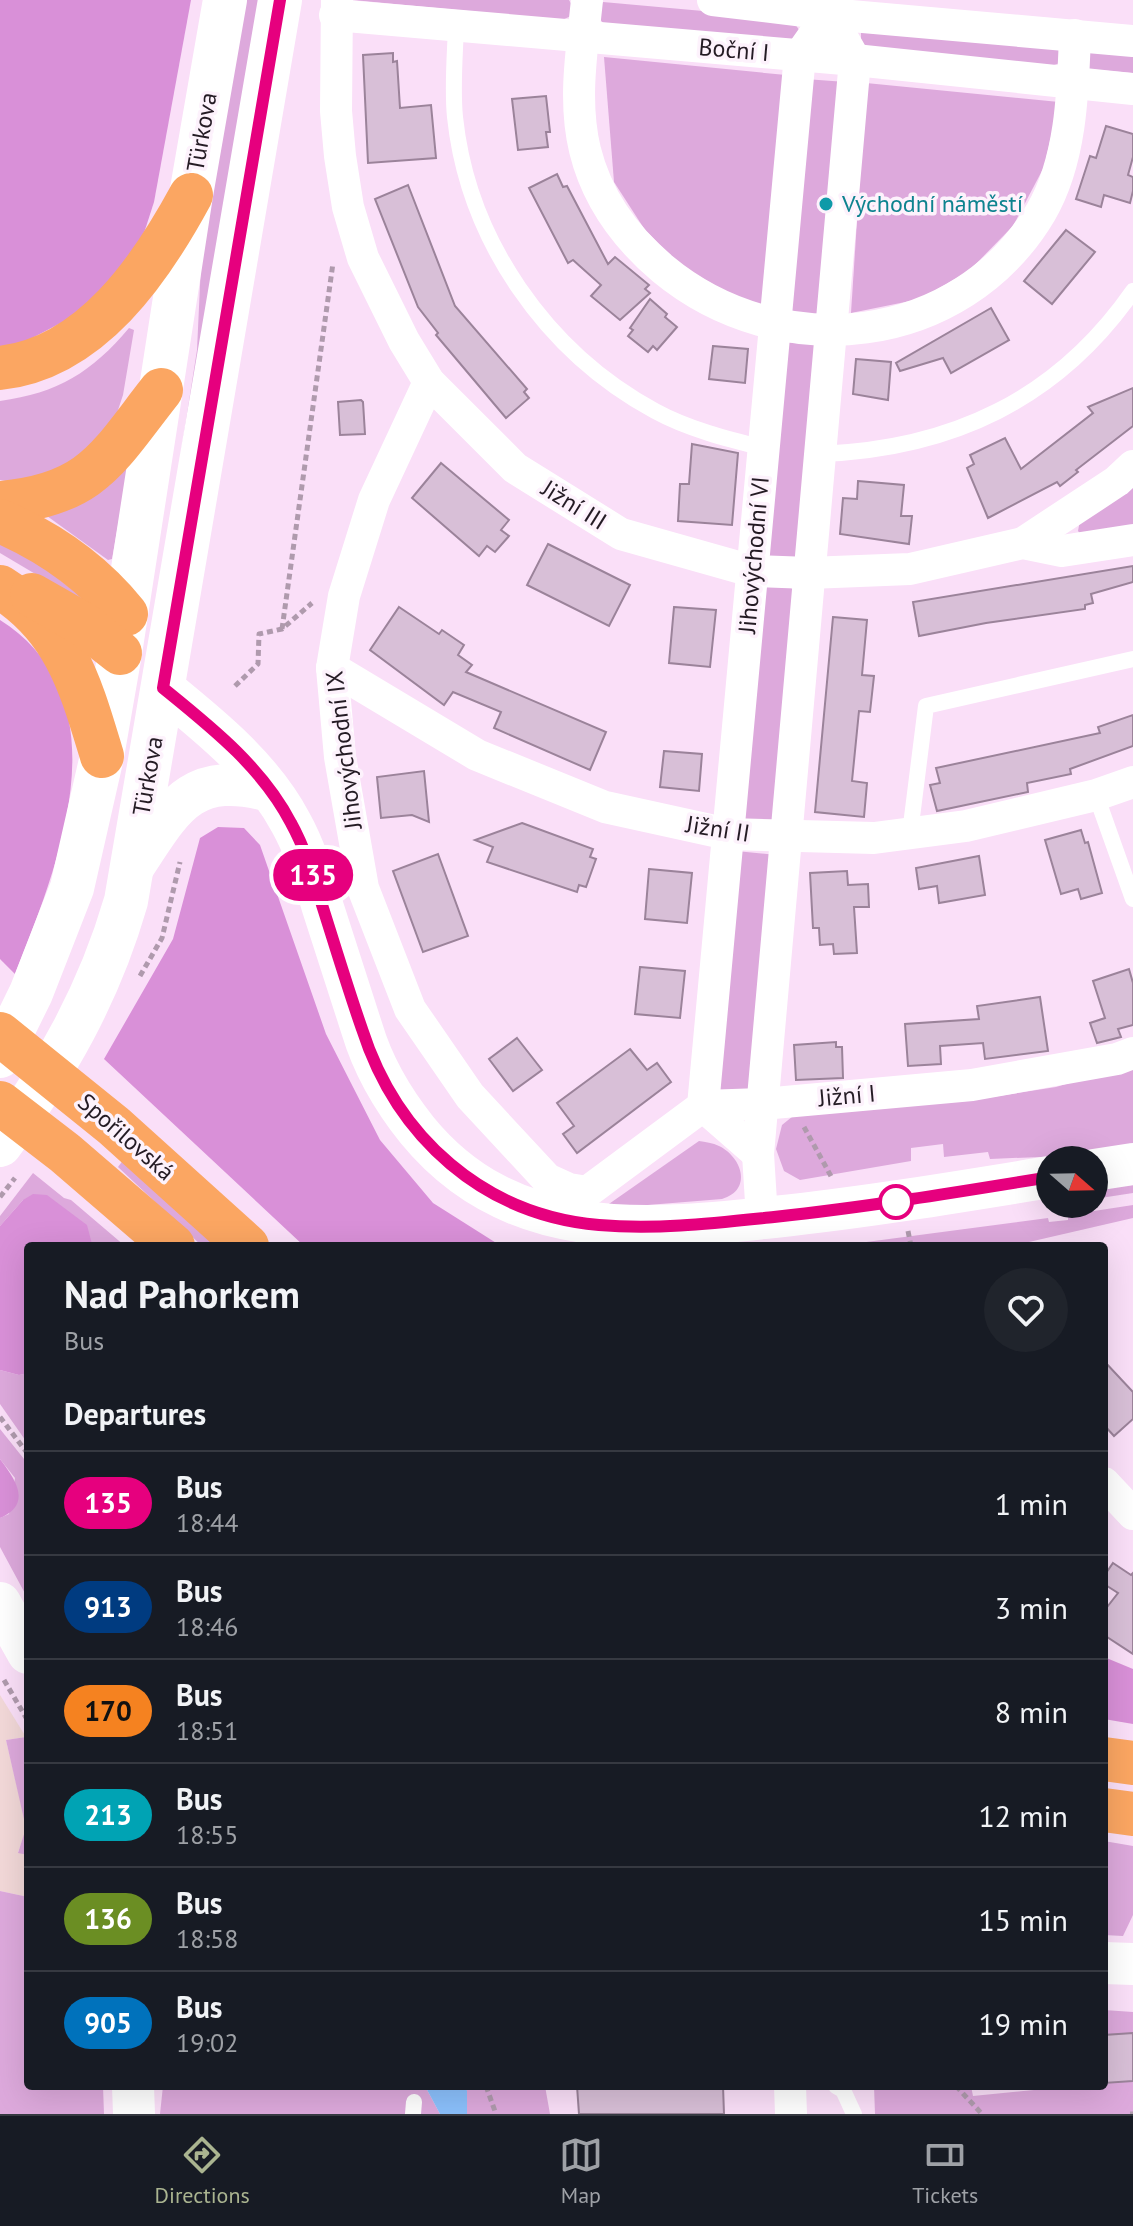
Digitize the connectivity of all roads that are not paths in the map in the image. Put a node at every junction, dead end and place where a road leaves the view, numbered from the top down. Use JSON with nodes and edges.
{"nodes":[{"id":1,"x":225,"y":0,"type":"edge"},
{"id":2,"x":280,"y":0,"type":"edge"},
{"id":3,"x":587,"y":0,"type":"edge"},
{"id":4,"x":713,"y":0,"type":"edge"},
{"id":5,"x":830,"y":7,"type":"edge"},
{"id":6,"x":336,"y":8,"type":"edge"},
{"id":7,"x":1021,"y":14,"type":"edge"},
{"id":8,"x":456,"y":26,"type":"junction"},
{"id":9,"x":1075,"y":35,"type":"junction"},
{"id":10,"x":583,"y":37,"type":"junction"},
{"id":11,"x":1133,"y":41,"type":"edge"},
{"id":12,"x":800,"y":55,"type":"junction"},
{"id":13,"x":855,"y":60,"type":"junction"},
{"id":14,"x":1073,"y":84,"type":"junction"},
{"id":15,"x":1133,"y":89,"type":"edge"},
{"id":16,"x":191,"y":195,"type":"junction"},
{"id":17,"x":1133,"y":291,"type":"edge"},
{"id":18,"x":775,"y":324,"type":"junction"},
{"id":19,"x":831,"y":331,"type":"junction"},
{"id":20,"x":0,"y":368,"type":"edge"},
{"id":21,"x":429,"y":382,"type":"junction"},
{"id":22,"x":161,"y":390,"type":"junction"},
{"id":23,"x":764,"y":448,"type":"junction"},
{"id":24,"x":820,"y":454,"type":"junction"},
{"id":25,"x":1133,"y":466,"type":"edge"},
{"id":26,"x":0,"y":503,"type":"edge"},
{"id":27,"x":0,"y":521,"type":"edge"},
{"id":28,"x":1133,"y":540,"type":"edge"},
{"id":29,"x":1023,"y":543,"type":"junction"},
{"id":30,"x":752,"y":571,"type":"junction"},
{"id":31,"x":809,"y":573,"type":"junction"},
{"id":32,"x":0,"y":585,"type":"edge"},
{"id":33,"x":123,"y":634,"type":"junction"},
{"id":34,"x":1133,"y":659,"type":"edge"},
{"id":35,"x":332,"y":668,"type":"junction"},
{"id":36,"x":163,"y":688,"type":"junction"},
{"id":37,"x":102,"y":756,"type":"junction"},
{"id":38,"x":1133,"y":782,"type":"edge"},
{"id":39,"x":270,"y":791,"type":"junction"},
{"id":40,"x":1096,"y":795,"type":"junction"},
{"id":41,"x":910,"y":833,"type":"junction"},
{"id":42,"x":728,"y":834,"type":"junction"},
{"id":43,"x":786,"y":837,"type":"junction"},
{"id":44,"x":132,"y":869,"type":"junction"},
{"id":45,"x":1133,"y":899,"type":"edge"},
{"id":46,"x":0,"y":1021,"type":"edge"},
{"id":47,"x":0,"y":1034,"type":"edge"},
{"id":48,"x":1133,"y":1053,"type":"edge"},
{"id":49,"x":0,"y":1056,"type":"edge"},
{"id":50,"x":43,"y":1067,"type":"junction"},
{"id":51,"x":0,"y":1103,"type":"edge"},
{"id":52,"x":776,"y":1103,"type":"junction"},
{"id":53,"x":703,"y":1106,"type":"junction"},
{"id":54,"x":0,"y":1145,"type":"edge"},
{"id":55,"x":758,"y":1154,"type":"junction"},
{"id":56,"x":1133,"y":1164,"type":"edge"},
{"id":57,"x":1108,"y":1168,"type":"edge"},
{"id":58,"x":1036,"y":1179,"type":"edge"},
{"id":59,"x":762,"y":1218,"type":"junction"},
{"id":60,"x":168,"y":1242,"type":"edge"},
{"id":61,"x":243,"y":1242,"type":"edge"},
{"id":62,"x":1108,"y":1487,"type":"edge"},
{"id":63,"x":1133,"y":1514,"type":"edge"},
{"id":64,"x":1108,"y":1760,"type":"edge"},
{"id":65,"x":1133,"y":1763,"type":"edge"},
{"id":66,"x":1108,"y":1811,"type":"edge"},
{"id":67,"x":1133,"y":1814,"type":"edge"},
{"id":68,"x":1108,"y":1963,"type":"edge"},
{"id":69,"x":1133,"y":1964,"type":"edge"},
{"id":70,"x":133,"y":2090,"type":"edge"},
{"id":71,"x":790,"y":2090,"type":"edge"},
{"id":72,"x":843,"y":2090,"type":"edge"},
{"id":73,"x":134,"y":2114,"type":"edge"},
{"id":74,"x":791,"y":2114,"type":"edge"},
{"id":75,"x":854,"y":2114,"type":"edge"}],
"edges":[{"from":1,"to":16,"type":"main road","name":"Türkova"},
{"from":2,"to":36,"type":"main road","name":"Türkova"},
{"from":3,"to":10,"type":"street"},
{"from":4,"to":5,"type":"street","name":"Boční I"},
{"from":5,"to":7,"type":"street","name":"Boční I"},
{"from":5,"to":12,"type":"street","name":"Jihovýchodní VI"},
{"from":5,"to":13,"type":"street"},
{"from":6,"to":8,"type":"street","name":"Boční I"},
{"from":6,"to":21,"type":"street","name":"Jižní III"},
{"from":7,"to":9,"type":"street","name":"Boční I"},
{"from":8,"to":10,"type":"street","name":"Boční I"},
{"from":8,"to":23,"type":"lane"},
{"from":9,"to":11,"type":"street","name":"Boční I"},
{"from":9,"to":14,"type":"street"},
{"from":10,"to":12,"type":"street","name":"Boční I"},
{"from":10,"to":18,"type":"street"},
{"from":12,"to":13,"type":"street","name":"Boční I"},
{"from":12,"to":18,"type":"street","name":"Jihovýchodní VI"},
{"from":13,"to":14,"type":"street","name":"Boční I"},
{"from":13,"to":19,"type":"street"},
{"from":14,"to":15,"type":"street","name":"Boční I"},
{"from":14,"to":19,"type":"street"},
{"from":16,"to":20,"type":"highway"},
{"from":16,"to":22,"type":"main road","name":"Türkova"},
{"from":17,"to":24,"type":"lane"},
{"from":18,"to":19,"type":"street"},
{"from":18,"to":23,"type":"street","name":"Jihovýchodní VI"},
{"from":19,"to":24,"type":"street"},
{"from":21,"to":30,"type":"street","name":"Jižní III"},
{"from":21,"to":35,"type":"street","name":"Jihovýchodní IX"},
{"from":22,"to":26,"type":"highway"},
{"from":22,"to":33,"type":"main road","name":"Türkova"},
{"from":23,"to":30,"type":"street","name":"Jihovýchodní VI"},
{"from":24,"to":31,"type":"street"},
{"from":25,"to":29,"type":"street"},
{"from":27,"to":33,"type":"highway"},
{"from":28,"to":29,"type":"street","name":"Jižní III"},
{"from":29,"to":31,"type":"street","name":"Jižní III"},
{"from":30,"to":31,"type":"street","name":"Jižní III"},
{"from":30,"to":42,"type":"street","name":"Jihovýchodní VI"},
{"from":31,"to":43,"type":"street"},
{"from":32,"to":33,"type":"highway"},
{"from":32,"to":37,"type":"highway"},
{"from":33,"to":36,"type":"main road"},
{"from":33,"to":37,"type":"main road","name":"Türkova"},
{"from":34,"to":41,"type":"lane"},
{"from":35,"to":42,"type":"street","name":"Jižní II"},
{"from":35,"to":53,"type":"street","name":"Jihovýchodní IX"},
{"from":36,"to":39,"type":"street"},
{"from":36,"to":44,"type":"main road","name":"Türkova"},
{"from":37,"to":49,"type":"main road","name":"Türkova"},
{"from":38,"to":40,"type":"street","name":"Jižní II"},
{"from":39,"to":44,"type":"street"},
{"from":39,"to":59,"type":"street"},
{"from":40,"to":41,"type":"street","name":"Jižní II"},
{"from":40,"to":45,"type":"lane"},
{"from":41,"to":43,"type":"street","name":"Jižní II"},
{"from":42,"to":43,"type":"street","name":"Jižní II"},
{"from":42,"to":53,"type":"street","name":"Jihovýchodní VI"},
{"from":43,"to":52,"type":"street"},
{"from":44,"to":54,"type":"main road","name":"Türkova"},
{"from":46,"to":50,"type":"highway"},
{"from":47,"to":50,"type":"highway","name":"Spořilovská"},
{"from":48,"to":52,"type":"street","name":"Jižní I"},
{"from":50,"to":61,"type":"highway","name":"Spořilovská"},
{"from":51,"to":60,"type":"highway"},
{"from":52,"to":53,"type":"street","name":"Jižní I"},
{"from":52,"to":55,"type":"street"},
{"from":53,"to":55,"type":"street"},
{"from":55,"to":59,"type":"street"},
{"from":56,"to":57,"type":"street"},
{"from":58,"to":59,"type":"street"},
{"from":62,"to":63,"type":"street"},
{"from":64,"to":65,"type":"highway"},
{"from":66,"to":67,"type":"highway"},
{"from":68,"to":69,"type":"street"},
{"from":70,"to":73,"type":"street"},
{"from":71,"to":74,"type":"street"},
{"from":72,"to":75,"type":"lane"}]}
